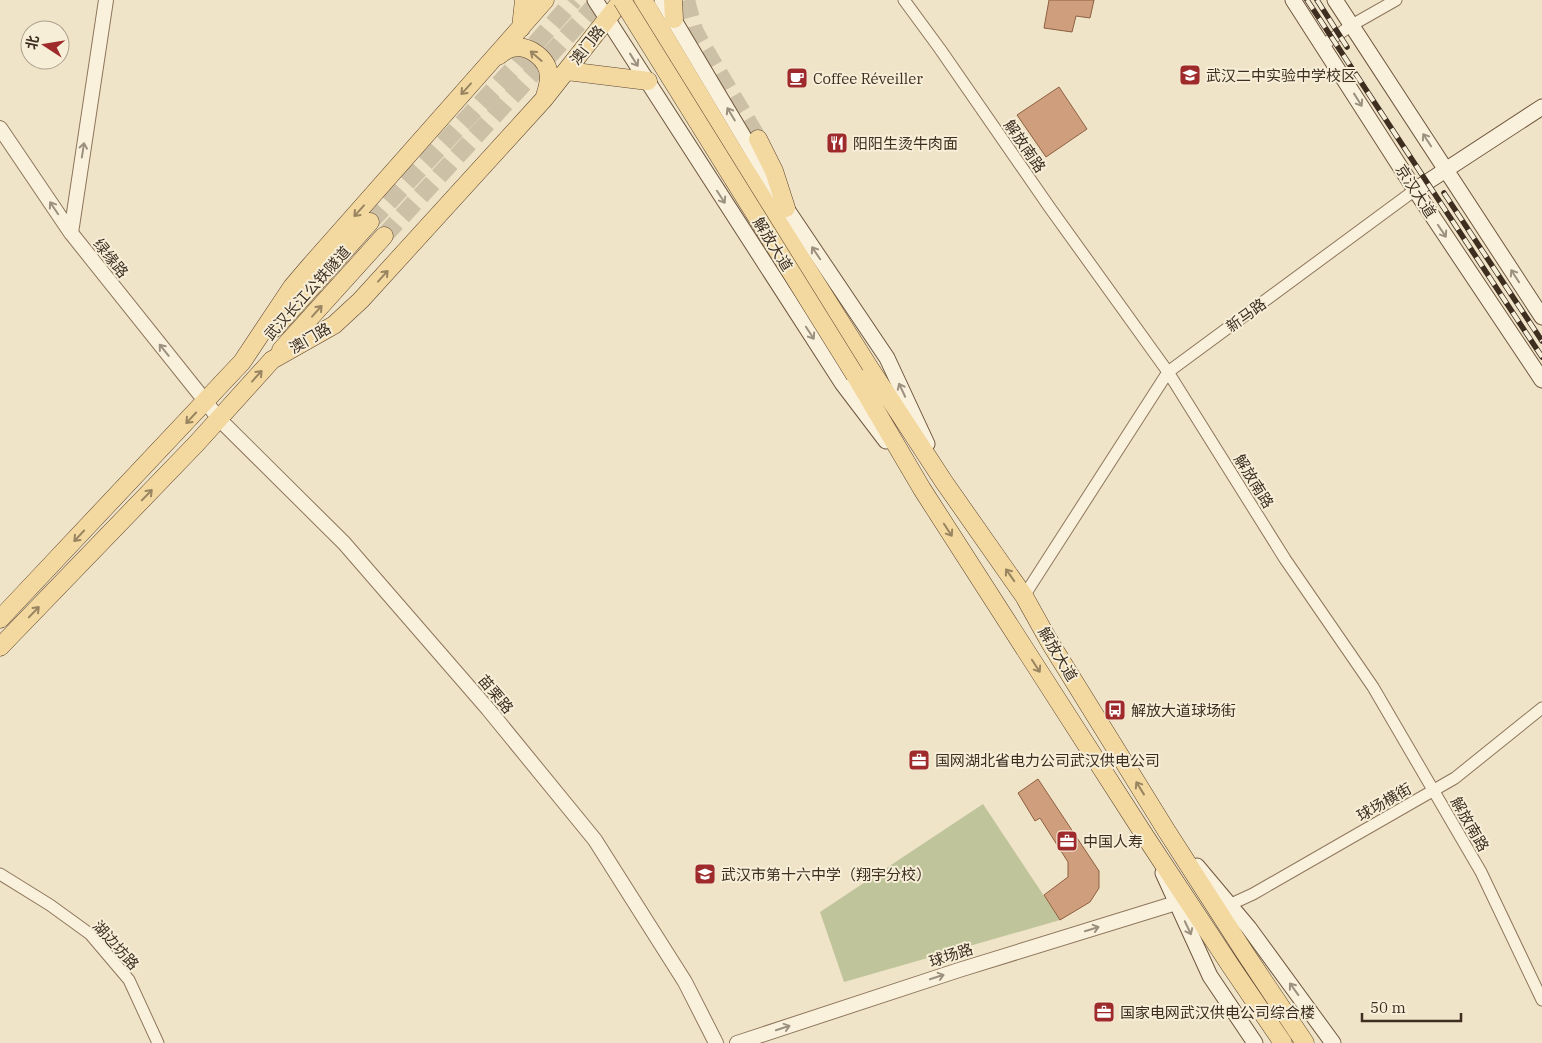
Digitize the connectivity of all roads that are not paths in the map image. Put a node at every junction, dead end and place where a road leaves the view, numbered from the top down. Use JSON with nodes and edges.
{"nodes":[{"id":1,"x":106,"y":0,"type":"edge"},
{"id":2,"x":524,"y":0,"type":"edge"},
{"id":3,"x":545,"y":0,"type":"edge"},
{"id":4,"x":595,"y":0,"type":"edge"},
{"id":5,"x":622,"y":0,"type":"edge"},
{"id":6,"x":643,"y":0,"type":"edge"},
{"id":7,"x":662,"y":0,"type":"edge"},
{"id":8,"x":673,"y":0,"type":"edge"},
{"id":9,"x":904,"y":0,"type":"edge"},
{"id":10,"x":1294,"y":0,"type":"edge"},
{"id":11,"x":1335,"y":0,"type":"edge"},
{"id":12,"x":1396,"y":0,"type":"edge"},
{"id":13,"x":608,"y":18,"type":"junction"},
{"id":14,"x":674,"y":19,"type":"junction"},
{"id":15,"x":1352,"y":25,"type":"junction"},
{"id":16,"x":521,"y":28,"type":"junction"},
{"id":17,"x":1323,"y":46,"type":"junction"},
{"id":18,"x":490,"y":62,"type":"junction"},
{"id":19,"x":567,"y":71,"type":"junction"},
{"id":20,"x":648,"y":81,"type":"junction"},
{"id":21,"x":544,"y":99,"type":"junction"},
{"id":22,"x":1542,"y":107,"type":"edge"},
{"id":23,"x":0,"y":128,"type":"edge"},
{"id":24,"x":758,"y":139,"type":"tunnel mouth"},
{"id":25,"x":1446,"y":170,"type":"junction"},
{"id":26,"x":1415,"y":190,"type":"junction"},
{"id":27,"x":786,"y":208,"type":"junction"},
{"id":28,"x":370,"y":222,"type":"tunnel mouth"},
{"id":29,"x":71,"y":233,"type":"junction"},
{"id":30,"x":384,"y":236,"type":"tunnel mouth"},
{"id":31,"x":1542,"y":317,"type":"edge"},
{"id":32,"x":272,"y":360,"type":"junction"},
{"id":33,"x":242,"y":362,"type":"junction"},
{"id":34,"x":862,"y":371,"type":"junction"},
{"id":35,"x":1168,"y":372,"type":"junction"},
{"id":36,"x":1542,"y":380,"type":"edge"},
{"id":37,"x":206,"y":402,"type":"junction"},
{"id":38,"x":219,"y":419,"type":"junction"},
{"id":39,"x":944,"y":482,"type":"junction"},
{"id":40,"x":922,"y":489,"type":"junction"},
{"id":41,"x":1024,"y":596,"type":"junction"},
{"id":42,"x":0,"y":620,"type":"edge"},
{"id":43,"x":0,"y":647,"type":"edge"},
{"id":44,"x":1542,"y":708,"type":"edge"},
{"id":45,"x":1433,"y":791,"type":"junction"},
{"id":46,"x":1166,"y":830,"type":"junction"},
{"id":47,"x":1145,"y":836,"type":"junction"},
{"id":48,"x":0,"y":874,"type":"edge"},
{"id":49,"x":1176,"y":903,"type":"junction"},
{"id":50,"x":1229,"y":905,"type":"junction"},
{"id":51,"x":1542,"y":1000,"type":"edge"},
{"id":52,"x":158,"y":1043,"type":"edge"},
{"id":53,"x":716,"y":1043,"type":"edge"},
{"id":54,"x":736,"y":1043,"type":"edge"},
{"id":55,"x":1255,"y":1043,"type":"edge"},
{"id":56,"x":1283,"y":1043,"type":"edge"},
{"id":57,"x":1305,"y":1043,"type":"edge"},
{"id":58,"x":1333,"y":1043,"type":"edge"}],
"edges":[{"from":29,"to":1,"type":"street","one_way":true},
{"from":2,"to":16,"type":"main road"},
{"from":3,"to":16,"type":"main road"},
{"from":4,"to":13,"type":"main road","name":"解放大道"},
{"from":5,"to":13,"type":"main road","name":"澳门路"},
{"from":5,"to":34,"type":"main road","name":"解放大道","bridge":true},
{"from":6,"to":34,"type":"main road","name":"解放大道"},
{"from":7,"to":14,"type":"main road","name":"解放大道"},
{"from":8,"to":14,"type":"main road"},
{"from":9,"to":35,"type":"street","name":"解放南路"},
{"from":10,"to":17,"type":"main road","name":"京汉大道"},
{"from":11,"to":15,"type":"main road"},
{"from":12,"to":15,"type":"street"},
{"from":13,"to":19,"type":"main road","name":"澳门路"},
{"from":13,"to":20,"type":"main road","name":"解放大道","one_way":true},
{"from":27,"to":14,"type":"main road","name":"解放大道","one_way":true},
{"from":15,"to":17,"type":"street"},
{"from":25,"to":15,"type":"main road","one_way":true},
{"from":16,"to":18,"type":"main road"},
{"from":17,"to":26,"type":"main road","name":"京汉大道","one_way":true},
{"from":21,"to":18,"type":"main road","one_way":true},
{"from":18,"to":33,"type":"main road","one_way":true},
{"from":19,"to":20,"type":"main road"},
{"from":19,"to":21,"type":"main road","name":"澳门路"},
{"from":20,"to":40,"type":"main road","name":"解放大道","one_way":true},
{"from":32,"to":21,"type":"main road","name":"澳门路","one_way":true},
{"from":22,"to":25,"type":"main road","name":"新马路"},
{"from":29,"to":23,"type":"street","name":"绿缘路","one_way":true},
{"from":24,"to":27,"type":"main road"},
{"from":25,"to":26,"type":"main road","name":"新马路"},
{"from":31,"to":25,"type":"main road","one_way":true},
{"from":26,"to":35,"type":"street","name":"新马路"},
{"from":26,"to":36,"type":"main road","name":"京汉大道","one_way":true},
{"from":39,"to":27,"type":"main road","name":"解放大道","one_way":true},
{"from":28,"to":33,"type":"main road","name":"武汉长江公铁隧道"},
{"from":37,"to":29,"type":"street","name":"绿缘路","one_way":true},
{"from":32,"to":30,"type":"main road","name":"武汉长江公铁隧道","one_way":true},
{"from":38,"to":32,"type":"main road","name":"澳门路","one_way":true},
{"from":33,"to":37,"type":"main road"},
{"from":34,"to":39,"type":"main road","name":"解放大道"},
{"from":34,"to":40,"type":"main road","name":"解放大道"},
{"from":35,"to":41,"type":"street","name":"新马路"},
{"from":35,"to":45,"type":"street","name":"解放南路"},
{"from":37,"to":38,"type":"street","name":"苗栗路"},
{"from":37,"to":42,"type":"main road","one_way":true},
{"from":43,"to":38,"type":"main road","name":"澳门路","one_way":true},
{"from":38,"to":53,"type":"street","name":"苗栗路"},
{"from":41,"to":39,"type":"main road","name":"解放大道","one_way":true},
{"from":40,"to":47,"type":"main road","name":"解放大道","one_way":true},
{"from":46,"to":41,"type":"main road","name":"解放大道","one_way":true},
{"from":44,"to":45,"type":"street","name":"球场横街"},
{"from":45,"to":50,"type":"street","name":"球场横街"},
{"from":45,"to":51,"type":"street","name":"解放南路"},
{"from":46,"to":50,"type":"main road","name":"解放大道"},
{"from":46,"to":57,"type":"main road","name":"解放大道"},
{"from":47,"to":49,"type":"main road","name":"解放大道"},
{"from":47,"to":56,"type":"main road","name":"解放大道"},
{"from":48,"to":52,"type":"street","name":"湖边坊路"},
{"from":54,"to":49,"type":"street","name":"球场路","one_way":true},
{"from":49,"to":55,"type":"main road","name":"解放大道","one_way":true},
{"from":58,"to":50,"type":"main road","name":"解放大道","one_way":true}]}
